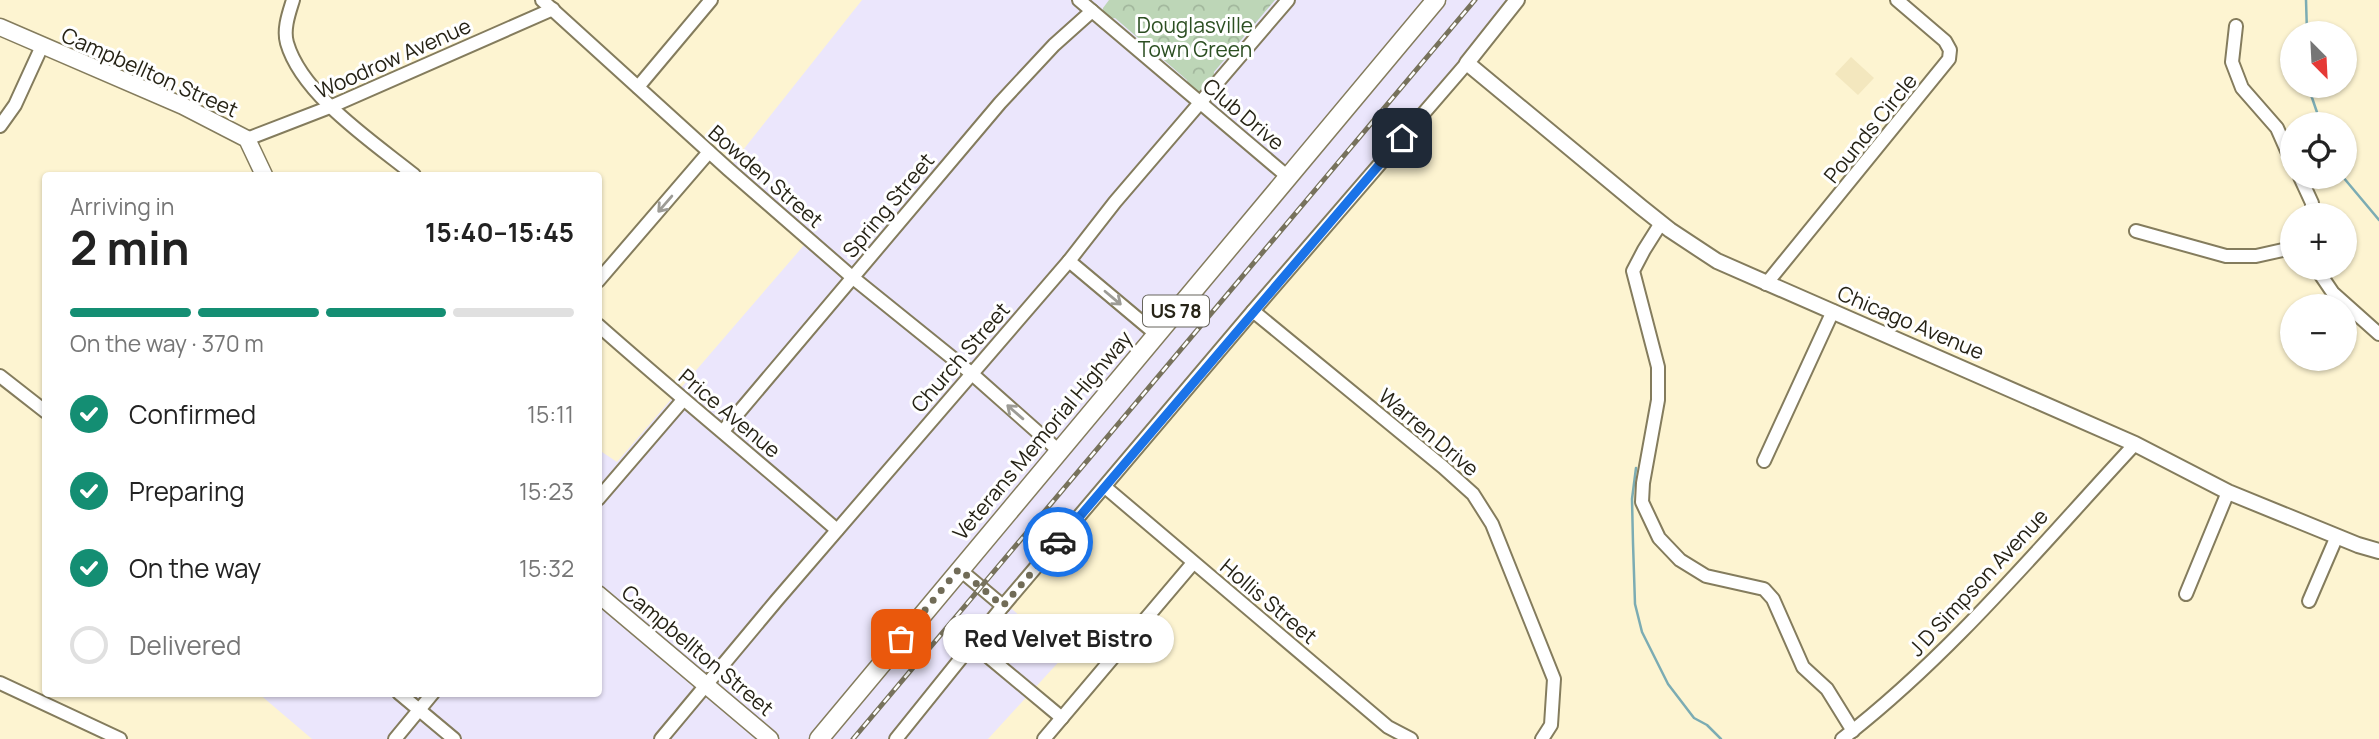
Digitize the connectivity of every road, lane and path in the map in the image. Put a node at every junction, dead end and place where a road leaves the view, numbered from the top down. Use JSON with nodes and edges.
{"nodes":[{"id":1,"x":293,"y":0,"type":"edge"},
{"id":2,"x":542,"y":0,"type":"edge"},
{"id":3,"x":711,"y":0,"type":"edge"},
{"id":4,"x":1079,"y":0,"type":"edge"},
{"id":5,"x":1288,"y":0,"type":"edge"},
{"id":6,"x":1436,"y":0,"type":"edge"},
{"id":7,"x":1517,"y":0,"type":"edge"},
{"id":8,"x":1897,"y":0,"type":"edge"},
{"id":9,"x":553,"y":9,"type":"junction"},
{"id":10,"x":1092,"y":11,"type":"junction"},
{"id":11,"x":2236,"y":26,"type":"dead end"},
{"id":12,"x":0,"y":27,"type":"edge"},
{"id":13,"x":42,"y":46,"type":"junction"},
{"id":14,"x":1467,"y":62,"type":"junction"},
{"id":15,"x":638,"y":87,"type":"junction"},
{"id":16,"x":1201,"y":103,"type":"junction"},
{"id":17,"x":330,"y":107,"type":"junction"},
{"id":18,"x":0,"y":126,"type":"edge"},
{"id":19,"x":2280,"y":135,"type":"edge"},
{"id":20,"x":247,"y":139,"type":"junction"},
{"id":21,"x":709,"y":152,"type":"junction"},
{"id":22,"x":263,"y":172,"type":"edge"},
{"id":23,"x":410,"y":172,"type":"edge"},
{"id":24,"x":1288,"y":177,"type":"junction"},
{"id":25,"x":1661,"y":223,"type":"junction"},
{"id":26,"x":2136,"y":231,"type":"dead end"},
{"id":27,"x":2280,"y":251,"type":"edge"},
{"id":28,"x":1069,"y":261,"type":"junction"},
{"id":29,"x":602,"y":276,"type":"edge"},
{"id":30,"x":852,"y":277,"type":"junction"},
{"id":31,"x":2324,"y":280,"type":"edge"},
{"id":32,"x":1766,"y":284,"type":"junction"},
{"id":33,"x":1252,"y":311,"type":"junction"},
{"id":34,"x":1833,"y":311,"type":"junction"},
{"id":35,"x":602,"y":329,"type":"edge"},
{"id":36,"x":1156,"y":334,"type":"junction"},
{"id":37,"x":2379,"y":334,"type":"edge"},
{"id":38,"x":971,"y":373,"type":"junction"},
{"id":39,"x":0,"y":376,"type":"edge"},
{"id":40,"x":682,"y":400,"type":"junction"},
{"id":41,"x":42,"y":409,"type":"edge"},
{"id":42,"x":723,"y":431,"type":"junction"},
{"id":43,"x":2135,"y":444,"type":"junction"},
{"id":44,"x":1059,"y":451,"type":"junction"},
{"id":45,"x":1765,"y":461,"type":"dead end"},
{"id":46,"x":1105,"y":487,"type":"junction"},
{"id":47,"x":2228,"y":492,"type":"junction"},
{"id":48,"x":602,"y":494,"type":"edge"},
{"id":49,"x":837,"y":530,"type":"junction"},
{"id":50,"x":2337,"y":536,"type":"junction"},
{"id":51,"x":2379,"y":551,"type":"edge"},
{"id":52,"x":1193,"y":563,"type":"junction"},
{"id":53,"x":959,"y":569,"type":"junction"},
{"id":54,"x":2186,"y":594,"type":"dead end"},
{"id":55,"x":602,"y":597,"type":"edge"},
{"id":56,"x":2309,"y":601,"type":"dead end"},
{"id":57,"x":1003,"y":606,"type":"junction"},
{"id":58,"x":972,"y":643,"type":"junction"},
{"id":59,"x":0,"y":683,"type":"edge"},
{"id":60,"x":706,"y":684,"type":"junction"},
{"id":61,"x":404,"y":697,"type":"edge"},
{"id":62,"x":430,"y":697,"type":"edge"},
{"id":63,"x":419,"y":710,"type":"junction"},
{"id":64,"x":1062,"y":718,"type":"junction"},
{"id":65,"x":1388,"y":727,"type":"junction"},
{"id":66,"x":1853,"y":730,"type":"junction"},
{"id":67,"x":120,"y":739,"type":"edge"},
{"id":68,"x":395,"y":739,"type":"edge"},
{"id":69,"x":454,"y":739,"type":"edge"},
{"id":70,"x":662,"y":739,"type":"edge"},
{"id":71,"x":771,"y":739,"type":"edge"},
{"id":72,"x":819,"y":739,"type":"edge"},
{"id":73,"x":896,"y":739,"type":"edge"},
{"id":74,"x":1044,"y":739,"type":"edge"},
{"id":75,"x":1379,"y":739,"type":"edge"},
{"id":76,"x":1411,"y":739,"type":"edge"},
{"id":77,"x":1542,"y":739,"type":"edge"},
{"id":78,"x":1842,"y":739,"type":"edge"}],
"edges":[{"from":1,"to":17,"type":"street"},
{"from":2,"to":9,"type":"street","name":"Bowden Street"},
{"from":3,"to":15,"type":"street"},
{"from":4,"to":10,"type":"street","name":"Club Drive"},
{"from":5,"to":16,"type":"street","name":"Church Street"},
{"from":6,"to":24,"type":"main road","name":"Veterans Memorial Highway","number":"US 78"},
{"from":7,"to":14,"type":"street"},
{"from":8,"to":32,"type":"street","name":"Pounds Circle"},
{"from":9,"to":15,"type":"street","name":"Bowden Street"},
{"from":9,"to":17,"type":"street","name":"Woodrow Avenue"},
{"from":10,"to":16,"type":"street","name":"Club Drive"},
{"from":10,"to":30,"type":"street","name":"Spring Street"},
{"from":11,"to":19,"type":"street"},
{"from":12,"to":13,"type":"main road","name":"Campbellton Street"},
{"from":13,"to":18,"type":"street"},
{"from":13,"to":20,"type":"main road","name":"Campbellton Street"},
{"from":14,"to":25,"type":"street","name":"Chicago Avenue"},
{"from":14,"to":33,"type":"street"},
{"from":15,"to":21,"type":"street","name":"Bowden Street"},
{"from":16,"to":24,"type":"street","name":"Club Drive"},
{"from":16,"to":28,"type":"street","name":"Church Street"},
{"from":17,"to":20,"type":"street","name":"Woodrow Avenue"},
{"from":17,"to":23,"type":"street"},
{"from":20,"to":22,"type":"main road","name":"Campbellton Street"},
{"from":21,"to":29,"type":"street","one_way":true},
{"from":21,"to":30,"type":"street","name":"Bowden Street"},
{"from":24,"to":36,"type":"main road","name":"Veterans Memorial Highway","number":"US 78"},
{"from":25,"to":32,"type":"street","name":"Chicago Avenue"},
{"from":25,"to":66,"type":"street"},
{"from":26,"to":27,"type":"street"},
{"from":28,"to":36,"type":"street","one_way":true},
{"from":28,"to":38,"type":"street","name":"Church Street"},
{"from":30,"to":38,"type":"street","name":"Bowden Street"},
{"from":30,"to":42,"type":"street","name":"Spring Street"},
{"from":31,"to":37,"type":"street"},
{"from":32,"to":34,"type":"street","name":"Chicago Avenue"},
{"from":33,"to":46,"type":"street"},
{"from":33,"to":77,"type":"street","name":"Warren Drive"},
{"from":34,"to":43,"type":"street","name":"Chicago Avenue"},
{"from":34,"to":45,"type":"street"},
{"from":35,"to":40,"type":"street","name":"Price Avenue"},
{"from":36,"to":44,"type":"main road","name":"Veterans Memorial Highway","number":"US 78"},
{"from":44,"to":38,"type":"street","name":"Bowden Street","one_way":true},
{"from":38,"to":49,"type":"street","name":"Church Street"},
{"from":39,"to":41,"type":"street"},
{"from":40,"to":42,"type":"street","name":"Price Avenue"},
{"from":40,"to":48,"type":"street"},
{"from":42,"to":49,"type":"street","name":"Price Avenue"},
{"from":43,"to":47,"type":"street","name":"Chicago Avenue"},
{"from":43,"to":66,"type":"street","name":"J D Simpson Avenue"},
{"from":44,"to":53,"type":"main road","name":"Veterans Memorial Highway","number":"US 78"},
{"from":46,"to":52,"type":"street","name":"Hollis Street"},
{"from":46,"to":57,"type":"street"},
{"from":47,"to":50,"type":"street","name":"Chicago Avenue"},
{"from":47,"to":54,"type":"street"},
{"from":49,"to":60,"type":"street","name":"Church Street"},
{"from":50,"to":51,"type":"street","name":"Chicago Avenue"},
{"from":50,"to":56,"type":"street"},
{"from":52,"to":64,"type":"street"},
{"from":52,"to":65,"type":"street","name":"Hollis Street"},
{"from":53,"to":57,"type":"street"},
{"from":53,"to":72,"type":"main road","name":"Veterans Memorial Highway","number":"US 78"},
{"from":55,"to":60,"type":"main road","name":"Campbellton Street"},
{"from":57,"to":58,"type":"street"},
{"from":58,"to":64,"type":"street"},
{"from":58,"to":73,"type":"street"},
{"from":59,"to":67,"type":"street"},
{"from":60,"to":70,"type":"street","name":"Church Street"},
{"from":60,"to":71,"type":"main road","name":"Campbellton Street"},
{"from":61,"to":63,"type":"street"},
{"from":62,"to":63,"type":"street"},
{"from":63,"to":68,"type":"street"},
{"from":63,"to":69,"type":"street"},
{"from":64,"to":74,"type":"street"},
{"from":65,"to":75,"type":"street"},
{"from":65,"to":76,"type":"street","name":"Hollis Street"},
{"from":66,"to":78,"type":"street","name":"J D Simpson Avenue"}]}
